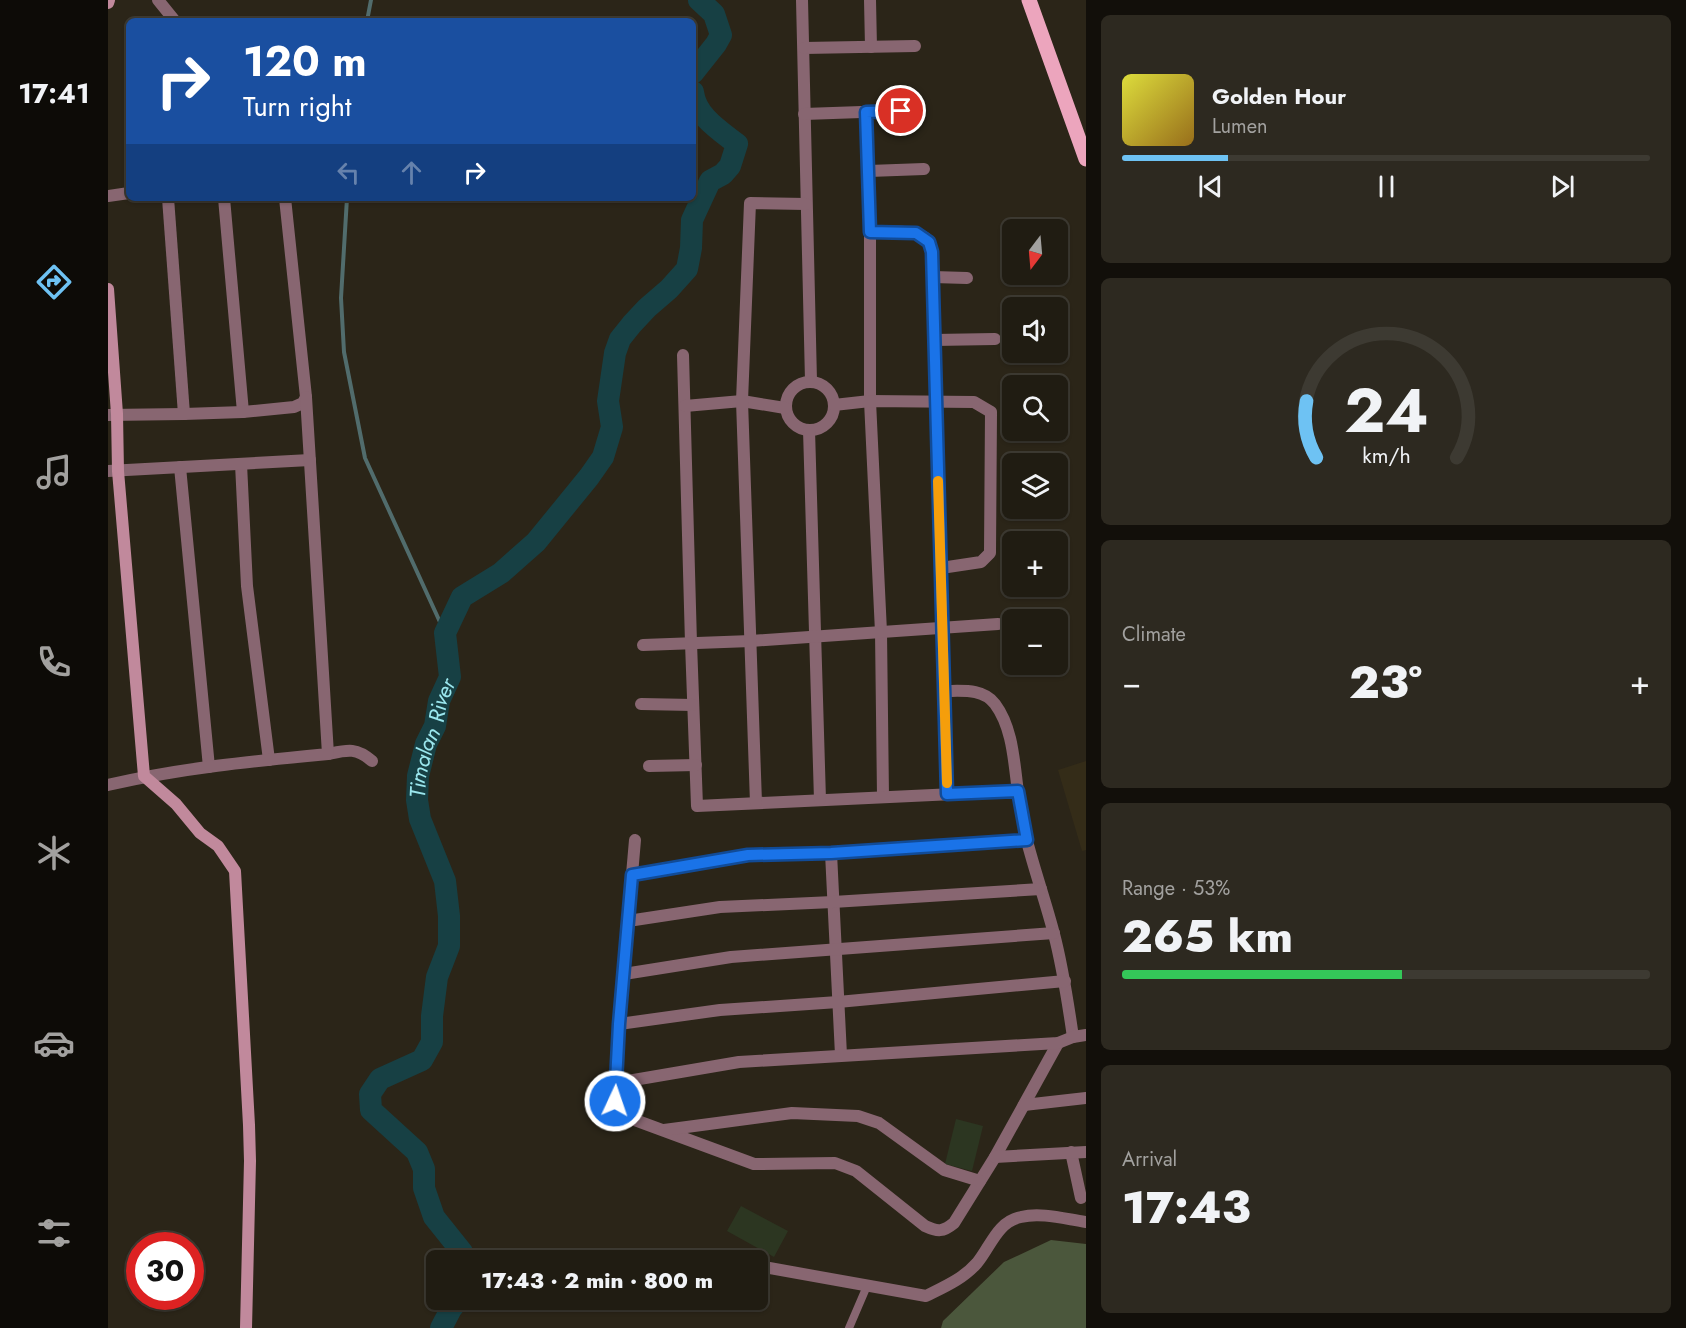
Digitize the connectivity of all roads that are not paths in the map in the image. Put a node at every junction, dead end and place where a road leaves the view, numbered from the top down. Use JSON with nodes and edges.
{"nodes":[{"id":1,"x":158,"y":0,"type":"edge"},
{"id":2,"x":802,"y":0,"type":"edge"},
{"id":3,"x":870,"y":0,"type":"edge"},
{"id":4,"x":1029,"y":0,"type":"edge"},
{"id":5,"x":173,"y":18,"type":"edge"},
{"id":6,"x":871,"y":46,"type":"junction"},
{"id":7,"x":915,"y":46,"type":"dead end"},
{"id":8,"x":804,"y":48,"type":"junction"},
{"id":9,"x":919,"y":110,"type":"dead end"},
{"id":10,"x":866,"y":112,"type":"junction"},
{"id":11,"x":804,"y":114,"type":"junction"},
{"id":12,"x":1086,"y":159,"type":"edge"},
{"id":13,"x":924,"y":169,"type":"dead end"},
{"id":14,"x":869,"y":171,"type":"junction"},
{"id":15,"x":126,"y":193,"type":"edge"},
{"id":16,"x":108,"y":196,"type":"edge"},
{"id":17,"x":168,"y":201,"type":"edge"},
{"id":18,"x":224,"y":201,"type":"edge"},
{"id":19,"x":285,"y":201,"type":"edge"},
{"id":20,"x":806,"y":204,"type":"junction"},
{"id":21,"x":870,"y":232,"type":"junction"},
{"id":22,"x":933,"y":277,"type":"junction"},
{"id":23,"x":968,"y":278,"type":"dead end"},
{"id":24,"x":108,"y":289,"type":"edge"},
{"id":25,"x":995,"y":339,"type":"dead end"},
{"id":26,"x":934,"y":340,"type":"junction"},
{"id":27,"x":683,"y":355,"type":"dead end"},
{"id":28,"x":811,"y":381,"type":"junction"},
{"id":29,"x":306,"y":397,"type":"junction"},
{"id":30,"x":742,"y":401,"type":"junction"},
{"id":31,"x":870,"y":401,"type":"junction"},
{"id":32,"x":936,"y":403,"type":"junction"},
{"id":33,"x":834,"y":405,"type":"junction"},
{"id":34,"x":685,"y":406,"type":"junction"},
{"id":35,"x":785,"y":408,"type":"junction"},
{"id":36,"x":243,"y":412,"type":"junction"},
{"id":37,"x":112,"y":414,"type":"edge"},
{"id":38,"x":184,"y":414,"type":"junction"},
{"id":39,"x":809,"y":430,"type":"junction"},
{"id":40,"x":310,"y":460,"type":"junction"},
{"id":41,"x":241,"y":464,"type":"junction"},
{"id":42,"x":180,"y":467,"type":"junction"},
{"id":43,"x":113,"y":471,"type":"edge"},
{"id":44,"x":941,"y":568,"type":"junction"},
{"id":45,"x":998,"y":624,"type":"dead end"},
{"id":46,"x":943,"y":628,"type":"junction"},
{"id":47,"x":881,"y":632,"type":"junction"},
{"id":48,"x":816,"y":636,"type":"junction"},
{"id":49,"x":751,"y":641,"type":"junction"},
{"id":50,"x":691,"y":643,"type":"junction"},
{"id":51,"x":642,"y":645,"type":"dead end"},
{"id":52,"x":944,"y":691,"type":"junction"},
{"id":53,"x":641,"y":705,"type":"dead end"},
{"id":54,"x":693,"y":705,"type":"junction"},
{"id":55,"x":328,"y":753,"type":"junction"},
{"id":56,"x":269,"y":760,"type":"junction"},
{"id":57,"x":372,"y":761,"type":"dead end"},
{"id":58,"x":696,"y":765,"type":"junction"},
{"id":59,"x":649,"y":766,"type":"dead end"},
{"id":60,"x":209,"y":767,"type":"junction"},
{"id":61,"x":144,"y":776,"type":"junction"},
{"id":62,"x":108,"y":785,"type":"edge"},
{"id":63,"x":1018,"y":791,"type":"junction"},
{"id":64,"x":947,"y":794,"type":"junction"},
{"id":65,"x":884,"y":797,"type":"junction"},
{"id":66,"x":820,"y":800,"type":"junction"},
{"id":67,"x":756,"y":803,"type":"junction"},
{"id":68,"x":635,"y":840,"type":"dead end"},
{"id":69,"x":1027,"y":840,"type":"junction"},
{"id":70,"x":831,"y":853,"type":"junction"},
{"id":71,"x":632,"y":875,"type":"junction"},
{"id":72,"x":1041,"y":889,"type":"junction"},
{"id":73,"x":833,"y":902,"type":"junction"},
{"id":74,"x":628,"y":921,"type":"junction"},
{"id":75,"x":1054,"y":933,"type":"junction"},
{"id":76,"x":836,"y":948,"type":"junction"},
{"id":77,"x":624,"y":974,"type":"junction"},
{"id":78,"x":1065,"y":981,"type":"junction"},
{"id":79,"x":838,"y":1002,"type":"junction"},
{"id":80,"x":619,"y":1024,"type":"junction"},
{"id":81,"x":1086,"y":1035,"type":"edge"},
{"id":82,"x":1073,"y":1037,"type":"junction"},
{"id":83,"x":1058,"y":1043,"type":"junction"},
{"id":84,"x":841,"y":1055,"type":"junction"},
{"id":85,"x":616,"y":1083,"type":"junction"},
{"id":86,"x":1086,"y":1098,"type":"edge"},
{"id":87,"x":1024,"y":1105,"type":"junction"},
{"id":88,"x":663,"y":1130,"type":"junction"},
{"id":89,"x":1071,"y":1152,"type":"junction"},
{"id":90,"x":1086,"y":1152,"type":"edge"},
{"id":91,"x":995,"y":1157,"type":"junction"},
{"id":92,"x":980,"y":1181,"type":"junction"},
{"id":93,"x":1081,"y":1198,"type":"dead end"},
{"id":94,"x":1086,"y":1222,"type":"edge"},
{"id":95,"x":768,"y":1268,"type":"edge"},
{"id":96,"x":867,"y":1286,"type":"junction"},
{"id":97,"x":246,"y":1328,"type":"edge"},
{"id":98,"x":849,"y":1328,"type":"edge"}],
"edges":[{"from":1,"to":5,"type":"street"},
{"from":2,"to":8,"type":"street"},
{"from":3,"to":6,"type":"street"},
{"from":4,"to":12,"type":"main road"},
{"from":6,"to":7,"type":"street"},
{"from":6,"to":8,"type":"street"},
{"from":8,"to":11,"type":"street"},
{"from":9,"to":10,"type":"street"},
{"from":10,"to":11,"type":"street"},
{"from":10,"to":14,"type":"street"},
{"from":11,"to":20,"type":"street"},
{"from":13,"to":14,"type":"street"},
{"from":14,"to":21,"type":"street"},
{"from":15,"to":16,"type":"street"},
{"from":17,"to":38,"type":"street"},
{"from":18,"to":36,"type":"street"},
{"from":19,"to":29,"type":"street"},
{"from":20,"to":28,"type":"street"},
{"from":20,"to":30,"type":"street"},
{"from":21,"to":22,"type":"street"},
{"from":21,"to":31,"type":"street"},
{"from":22,"to":23,"type":"street"},
{"from":22,"to":26,"type":"street"},
{"from":24,"to":37,"type":"street"},
{"from":25,"to":26,"type":"street"},
{"from":26,"to":32,"type":"street"},
{"from":27,"to":34,"type":"street"},
{"from":28,"to":33,"type":"street"},
{"from":28,"to":35,"type":"street"},
{"from":29,"to":36,"type":"street"},
{"from":29,"to":40,"type":"street"},
{"from":30,"to":34,"type":"street"},
{"from":30,"to":35,"type":"street"},
{"from":30,"to":49,"type":"street"},
{"from":31,"to":32,"type":"street"},
{"from":31,"to":33,"type":"street"},
{"from":31,"to":47,"type":"street"},
{"from":32,"to":44,"type":"street"},
{"from":32,"to":44,"type":"street"},
{"from":33,"to":39,"type":"street"},
{"from":34,"to":50,"type":"street"},
{"from":35,"to":39,"type":"street"},
{"from":36,"to":38,"type":"street"},
{"from":37,"to":38,"type":"street"},
{"from":37,"to":43,"type":"street"},
{"from":39,"to":48,"type":"street"},
{"from":40,"to":41,"type":"street"},
{"from":40,"to":55,"type":"street"},
{"from":41,"to":42,"type":"street"},
{"from":41,"to":56,"type":"street"},
{"from":42,"to":43,"type":"street"},
{"from":42,"to":60,"type":"street"},
{"from":43,"to":61,"type":"street"},
{"from":44,"to":46,"type":"street"},
{"from":45,"to":46,"type":"street"},
{"from":46,"to":47,"type":"street"},
{"from":46,"to":52,"type":"street"},
{"from":47,"to":48,"type":"street"},
{"from":47,"to":65,"type":"street"},
{"from":48,"to":49,"type":"street"},
{"from":48,"to":66,"type":"street"},
{"from":49,"to":50,"type":"street"},
{"from":49,"to":67,"type":"street"},
{"from":50,"to":51,"type":"street"},
{"from":50,"to":54,"type":"street"},
{"from":52,"to":63,"type":"street"},
{"from":52,"to":64,"type":"street"},
{"from":53,"to":54,"type":"street"},
{"from":54,"to":58,"type":"street"},
{"from":55,"to":56,"type":"street"},
{"from":55,"to":57,"type":"street"},
{"from":56,"to":60,"type":"street"},
{"from":58,"to":59,"type":"street"},
{"from":58,"to":67,"type":"street"},
{"from":60,"to":61,"type":"street"},
{"from":61,"to":62,"type":"street"},
{"from":61,"to":97,"type":"street"},
{"from":63,"to":64,"type":"street"},
{"from":63,"to":69,"type":"street"},
{"from":64,"to":65,"type":"street"},
{"from":65,"to":66,"type":"street"},
{"from":66,"to":67,"type":"street"},
{"from":68,"to":71,"type":"street"},
{"from":69,"to":70,"type":"street"},
{"from":69,"to":72,"type":"street"},
{"from":70,"to":71,"type":"street"},
{"from":70,"to":73,"type":"street"},
{"from":71,"to":74,"type":"street"},
{"from":72,"to":73,"type":"street"},
{"from":72,"to":75,"type":"street"},
{"from":73,"to":74,"type":"street"},
{"from":73,"to":76,"type":"street"},
{"from":74,"to":77,"type":"street"},
{"from":75,"to":76,"type":"street"},
{"from":75,"to":78,"type":"street"},
{"from":76,"to":77,"type":"street"},
{"from":76,"to":79,"type":"street"},
{"from":77,"to":80,"type":"street"},
{"from":78,"to":79,"type":"street"},
{"from":78,"to":82,"type":"street"},
{"from":79,"to":80,"type":"street"},
{"from":79,"to":84,"type":"street"},
{"from":80,"to":85,"type":"street"},
{"from":81,"to":82,"type":"street"},
{"from":82,"to":83,"type":"street"},
{"from":83,"to":84,"type":"street"},
{"from":83,"to":87,"type":"street"},
{"from":84,"to":85,"type":"street"},
{"from":85,"to":88,"type":"street"},
{"from":86,"to":87,"type":"street"},
{"from":87,"to":91,"type":"street"},
{"from":88,"to":92,"type":"street"},
{"from":88,"to":92,"type":"street"},
{"from":89,"to":90,"type":"street"},
{"from":89,"to":91,"type":"street"},
{"from":89,"to":93,"type":"street"},
{"from":91,"to":92,"type":"street"},
{"from":94,"to":96,"type":"street"},
{"from":95,"to":96,"type":"street"},
{"from":96,"to":98,"type":"lane"}]}
